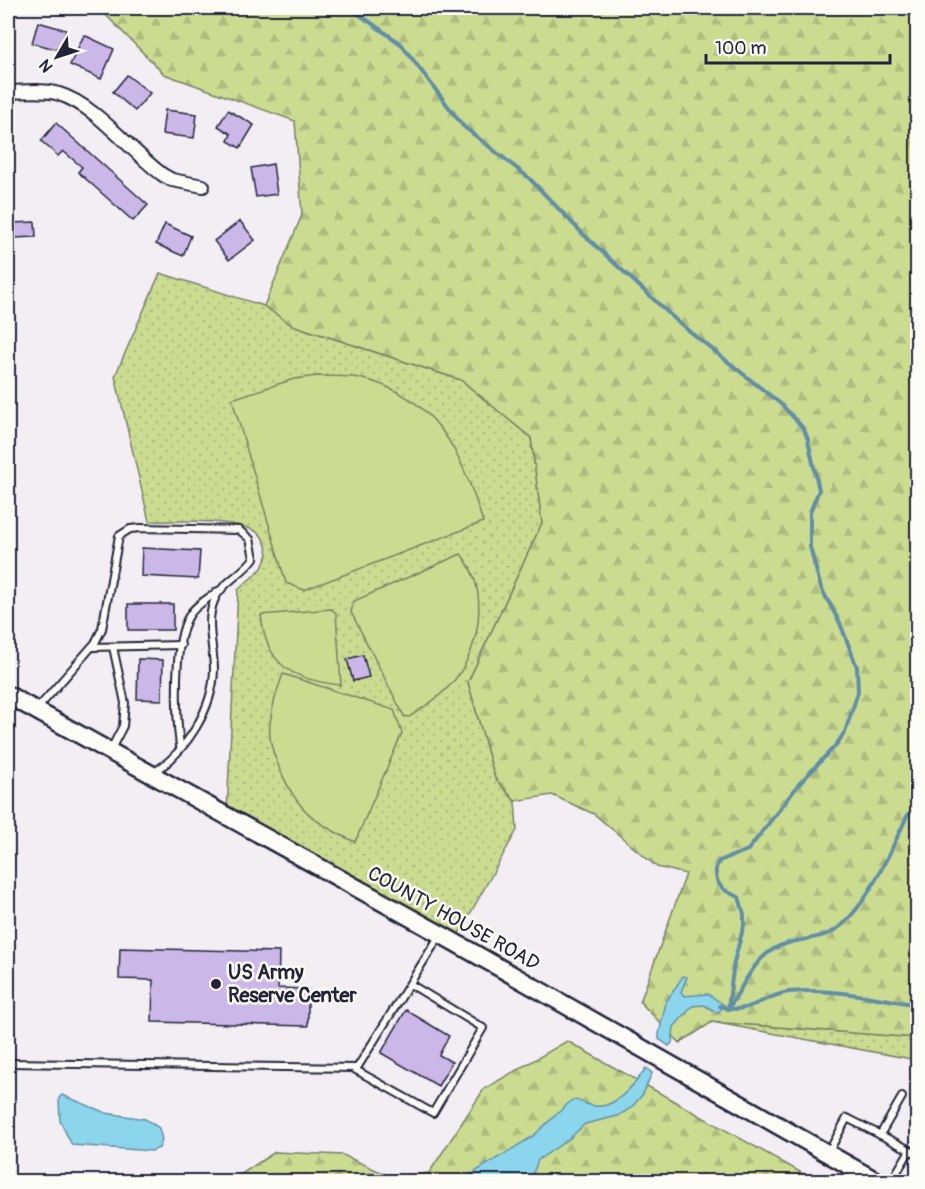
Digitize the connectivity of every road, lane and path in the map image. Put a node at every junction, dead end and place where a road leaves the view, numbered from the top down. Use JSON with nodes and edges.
{"nodes":[{"id":1,"x":8,"y":92,"type":"edge"},
{"id":2,"x":203,"y":186,"type":"dead end"},
{"id":3,"x":225,"y":585,"type":"junction"},
{"id":4,"x":181,"y":645,"type":"junction"},
{"id":5,"x":91,"y":647,"type":"junction"},
{"id":6,"x":113,"y":647,"type":"junction"},
{"id":7,"x":8,"y":696,"type":"edge"},
{"id":8,"x":36,"y":711,"type":"junction"},
{"id":9,"x":180,"y":746,"type":"junction"},
{"id":10,"x":110,"y":752,"type":"junction"},
{"id":11,"x":151,"y":774,"type":"junction"},
{"id":12,"x":440,"y":934,"type":"junction"},
{"id":13,"x":410,"y":984,"type":"junction"},
{"id":14,"x":8,"y":1063,"type":"edge"},
{"id":15,"x":353,"y":1068,"type":"junction"},
{"id":16,"x":902,"y":1097,"type":"dead end"},
{"id":17,"x":880,"y":1135,"type":"junction"},
{"id":18,"x":910,"y":1150,"type":"junction"},
{"id":19,"x":828,"y":1153,"type":"junction"},
{"id":20,"x":918,"y":1155,"type":"edge"},
{"id":21,"x":878,"y":1182,"type":"edge"},
{"id":22,"x":891,"y":1182,"type":"edge"}],
"edges":[{"from":1,"to":2,"type":"street"},
{"from":3,"to":4,"type":"lane"},
{"from":3,"to":5,"type":"lane"},
{"from":3,"to":9,"type":"lane"},
{"from":4,"to":6,"type":"lane"},
{"from":4,"to":9,"type":"lane"},
{"from":5,"to":6,"type":"lane"},
{"from":5,"to":8,"type":"lane"},
{"from":6,"to":10,"type":"lane"},
{"from":7,"to":8,"type":"street","name":"COUNTY HOUSE ROAD"},
{"from":8,"to":10,"type":"street","name":"COUNTY HOUSE ROAD"},
{"from":9,"to":11,"type":"lane"},
{"from":10,"to":11,"type":"street","name":"COUNTY HOUSE ROAD"},
{"from":11,"to":12,"type":"street","name":"COUNTY HOUSE ROAD"},
{"from":12,"to":13,"type":"lane"},
{"from":12,"to":19,"type":"street","name":"COUNTY HOUSE ROAD"},
{"from":13,"to":15,"type":"lane"},
{"from":13,"to":15,"type":"lane"},
{"from":14,"to":15,"type":"lane"},
{"from":16,"to":17,"type":"lane"},
{"from":17,"to":18,"type":"lane"},
{"from":17,"to":19,"type":"lane"},
{"from":18,"to":20,"type":"lane"},
{"from":18,"to":22,"type":"lane"},
{"from":19,"to":21,"type":"street","name":"COUNTY HOUSE ROAD"}]}
